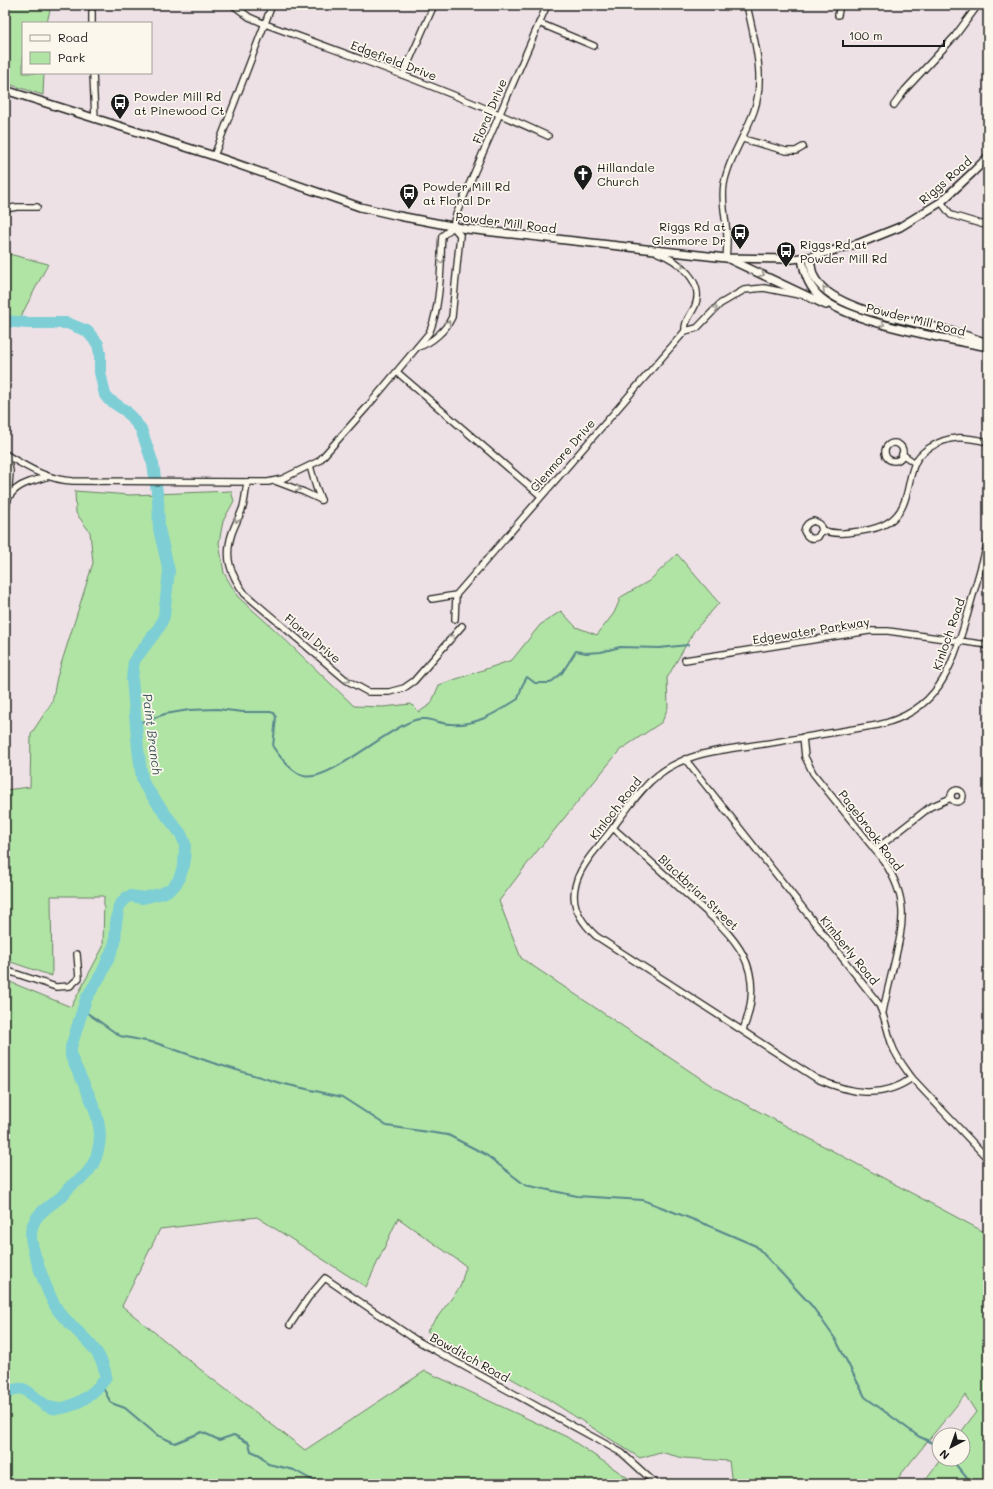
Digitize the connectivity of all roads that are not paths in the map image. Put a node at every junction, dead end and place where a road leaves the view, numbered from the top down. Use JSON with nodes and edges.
{"nodes":[{"id":1,"x":233,"y":5,"type":"edge"},
{"id":2,"x":272,"y":5,"type":"edge"},
{"id":3,"x":434,"y":5,"type":"edge"},
{"id":4,"x":547,"y":5,"type":"edge"},
{"id":5,"x":748,"y":5,"type":"edge"},
{"id":6,"x":840,"y":5,"type":"edge"},
{"id":7,"x":978,"y":5,"type":"edge"},
{"id":8,"x":92,"y":12,"type":"dead end"},
{"id":9,"x":838,"y":15,"type":"dead end"},
{"id":10,"x":92,"y":22,"type":"edge"},
{"id":11,"x":265,"y":24,"type":"junction"},
{"id":12,"x":539,"y":24,"type":"junction"},
{"id":13,"x":594,"y":46,"type":"dead end"},
{"id":14,"x":93,"y":74,"type":"edge"},
{"id":15,"x":403,"y":75,"type":"junction"},
{"id":16,"x":5,"y":90,"type":"edge"},
{"id":17,"x":894,"y":105,"type":"dead end"},
{"id":18,"x":500,"y":113,"type":"junction"},
{"id":19,"x":94,"y":119,"type":"junction"},
{"id":20,"x":548,"y":136,"type":"dead end"},
{"id":21,"x":743,"y":139,"type":"junction"},
{"id":22,"x":803,"y":147,"type":"dead end"},
{"id":23,"x":214,"y":156,"type":"junction"},
{"id":24,"x":988,"y":157,"type":"edge"},
{"id":25,"x":941,"y":202,"type":"junction"},
{"id":26,"x":37,"y":207,"type":"dead end"},
{"id":27,"x":5,"y":209,"type":"edge"},
{"id":28,"x":988,"y":226,"type":"edge"},
{"id":29,"x":453,"y":227,"type":"junction"},
{"id":30,"x":646,"y":248,"type":"junction"},
{"id":31,"x":806,"y":257,"type":"junction"},
{"id":32,"x":726,"y":258,"type":"junction"},
{"id":33,"x":813,"y":300,"type":"junction"},
{"id":34,"x":853,"y":315,"type":"junction"},
{"id":35,"x":685,"y":332,"type":"junction"},
{"id":36,"x":988,"y":343,"type":"edge"},
{"id":37,"x":418,"y":346,"type":"junction"},
{"id":38,"x":988,"y":347,"type":"edge"},
{"id":39,"x":397,"y":372,"type":"junction"},
{"id":40,"x":988,"y":442,"type":"edge"},
{"id":41,"x":902,"y":454,"type":"dead end"},
{"id":42,"x":6,"y":455,"type":"edge"},
{"id":43,"x":915,"y":463,"type":"junction"},
{"id":44,"x":310,"y":466,"type":"junction"},
{"id":45,"x":46,"y":477,"type":"junction"},
{"id":46,"x":274,"y":481,"type":"junction"},
{"id":47,"x":247,"y":482,"type":"junction"},
{"id":48,"x":541,"y":496,"type":"junction"},
{"id":49,"x":8,"y":500,"type":"junction"},
{"id":50,"x":5,"y":518,"type":"edge"},
{"id":51,"x":822,"y":530,"type":"dead end"},
{"id":52,"x":988,"y":542,"type":"edge"},
{"id":53,"x":456,"y":595,"type":"junction"},
{"id":54,"x":432,"y":599,"type":"dead end"},
{"id":55,"x":455,"y":619,"type":"dead end"},
{"id":56,"x":462,"y":626,"type":"dead end"},
{"id":57,"x":960,"y":641,"type":"junction"},
{"id":58,"x":988,"y":645,"type":"edge"},
{"id":59,"x":685,"y":660,"type":"dead end"},
{"id":60,"x":803,"y":738,"type":"junction"},
{"id":61,"x":685,"y":759,"type":"junction"},
{"id":62,"x":951,"y":798,"type":"dead end"},
{"id":63,"x":613,"y":828,"type":"junction"},
{"id":64,"x":875,"y":850,"type":"junction"},
{"id":65,"x":77,"y":954,"type":"dead end"},
{"id":66,"x":5,"y":970,"type":"edge"},
{"id":67,"x":883,"y":1012,"type":"junction"},
{"id":68,"x":742,"y":1030,"type":"junction"},
{"id":69,"x":912,"y":1078,"type":"junction"},
{"id":70,"x":988,"y":1158,"type":"edge"},
{"id":71,"x":290,"y":1325,"type":"dead end"},
{"id":72,"x":656,"y":1484,"type":"edge"}],
"edges":[{"from":1,"to":11,"type":"street","name":"Edgefield Drive"},
{"from":2,"to":11,"type":"street"},
{"from":3,"to":15,"type":"street"},
{"from":4,"to":12,"type":"street","name":"Floral Drive"},
{"from":5,"to":21,"type":"street"},
{"from":6,"to":9,"type":"street"},
{"from":7,"to":17,"type":"street"},
{"from":8,"to":10,"type":"street"},
{"from":11,"to":15,"type":"street","name":"Edgefield Drive"},
{"from":11,"to":23,"type":"street"},
{"from":12,"to":13,"type":"street"},
{"from":12,"to":18,"type":"street","name":"Floral Drive"},
{"from":14,"to":19,"type":"street"},
{"from":15,"to":18,"type":"street","name":"Edgefield Drive"},
{"from":16,"to":19,"type":"main road","name":"Powder Mill Road"},
{"from":18,"to":20,"type":"street","name":"Edgefield Drive"},
{"from":18,"to":29,"type":"street","name":"Floral Drive"},
{"from":19,"to":23,"type":"main road","name":"Powder Mill Road"},
{"from":21,"to":22,"type":"street"},
{"from":21,"to":32,"type":"street"},
{"from":23,"to":29,"type":"main road","name":"Powder Mill Road"},
{"from":24,"to":25,"type":"main road","name":"Riggs Road"},
{"from":25,"to":28,"type":"street"},
{"from":25,"to":31,"type":"main road","name":"Riggs Road"},
{"from":26,"to":27,"type":"street"},
{"from":29,"to":30,"type":"main road","name":"Powder Mill Road"},
{"from":29,"to":37,"type":"street","name":"Floral Drive","one_way":true},
{"from":37,"to":29,"type":"street","name":"Floral Drive","one_way":true},
{"from":30,"to":32,"type":"main road","name":"Powder Mill Road"},
{"from":30,"to":35,"type":"street","one_way":true},
{"from":31,"to":32,"type":"main road","name":"Powder Mill Road"},
{"from":31,"to":34,"type":"main road","name":"Powder Mill Road"},
{"from":36,"to":31,"type":"main road","name":"Powder Mill Road","one_way":true},
{"from":32,"to":33,"type":"main road","one_way":true},
{"from":33,"to":34,"type":"main road"},
{"from":35,"to":33,"type":"street","one_way":true},
{"from":34,"to":38,"type":"main road","name":"Powder Mill Road","one_way":true},
{"from":35,"to":48,"type":"street","name":"Glenmore Drive"},
{"from":37,"to":39,"type":"street","name":"Floral Drive"},
{"from":39,"to":44,"type":"street","name":"Floral Drive"},
{"from":39,"to":48,"type":"street"},
{"from":40,"to":43,"type":"street"},
{"from":41,"to":43,"type":"street"},
{"from":42,"to":45,"type":"street","name":"Floral Drive"},
{"from":42,"to":49,"type":"street"},
{"from":43,"to":51,"type":"street"},
{"from":44,"to":46,"type":"street","name":"Floral Drive"},
{"from":46,"to":44,"type":"street","one_way":true},
{"from":45,"to":47,"type":"street","name":"Floral Drive"},
{"from":45,"to":49,"type":"street"},
{"from":46,"to":47,"type":"street","name":"Floral Drive"},
{"from":47,"to":56,"type":"street","name":"Floral Drive","one_way":true},
{"from":48,"to":53,"type":"street","name":"Glenmore Drive"},
{"from":49,"to":50,"type":"street"},
{"from":52,"to":57,"type":"street","name":"Kinloch Road"},
{"from":53,"to":54,"type":"street"},
{"from":53,"to":55,"type":"street"},
{"from":57,"to":58,"type":"street","name":"Edgewater Parkway"},
{"from":57,"to":59,"type":"street","name":"Edgewater Parkway"},
{"from":57,"to":60,"type":"street","name":"Kinloch Road"},
{"from":60,"to":61,"type":"street","name":"Kinloch Road"},
{"from":60,"to":64,"type":"street","name":"Pagebrook Road"},
{"from":61,"to":63,"type":"street","name":"Kinloch Road"},
{"from":61,"to":67,"type":"street","name":"Kimberly Road"},
{"from":62,"to":64,"type":"street"},
{"from":63,"to":68,"type":"street","name":"Blackbriar Street"},
{"from":63,"to":68,"type":"street","name":"Kinloch Road"},
{"from":64,"to":67,"type":"street","name":"Pagebrook Road"},
{"from":65,"to":66,"type":"street"},
{"from":67,"to":69,"type":"street","name":"Kimberly Road"},
{"from":68,"to":69,"type":"street","name":"Kinloch Road"},
{"from":69,"to":70,"type":"street","name":"Kimberly Road"},
{"from":71,"to":72,"type":"street","name":"Bowditch Road"}]}
